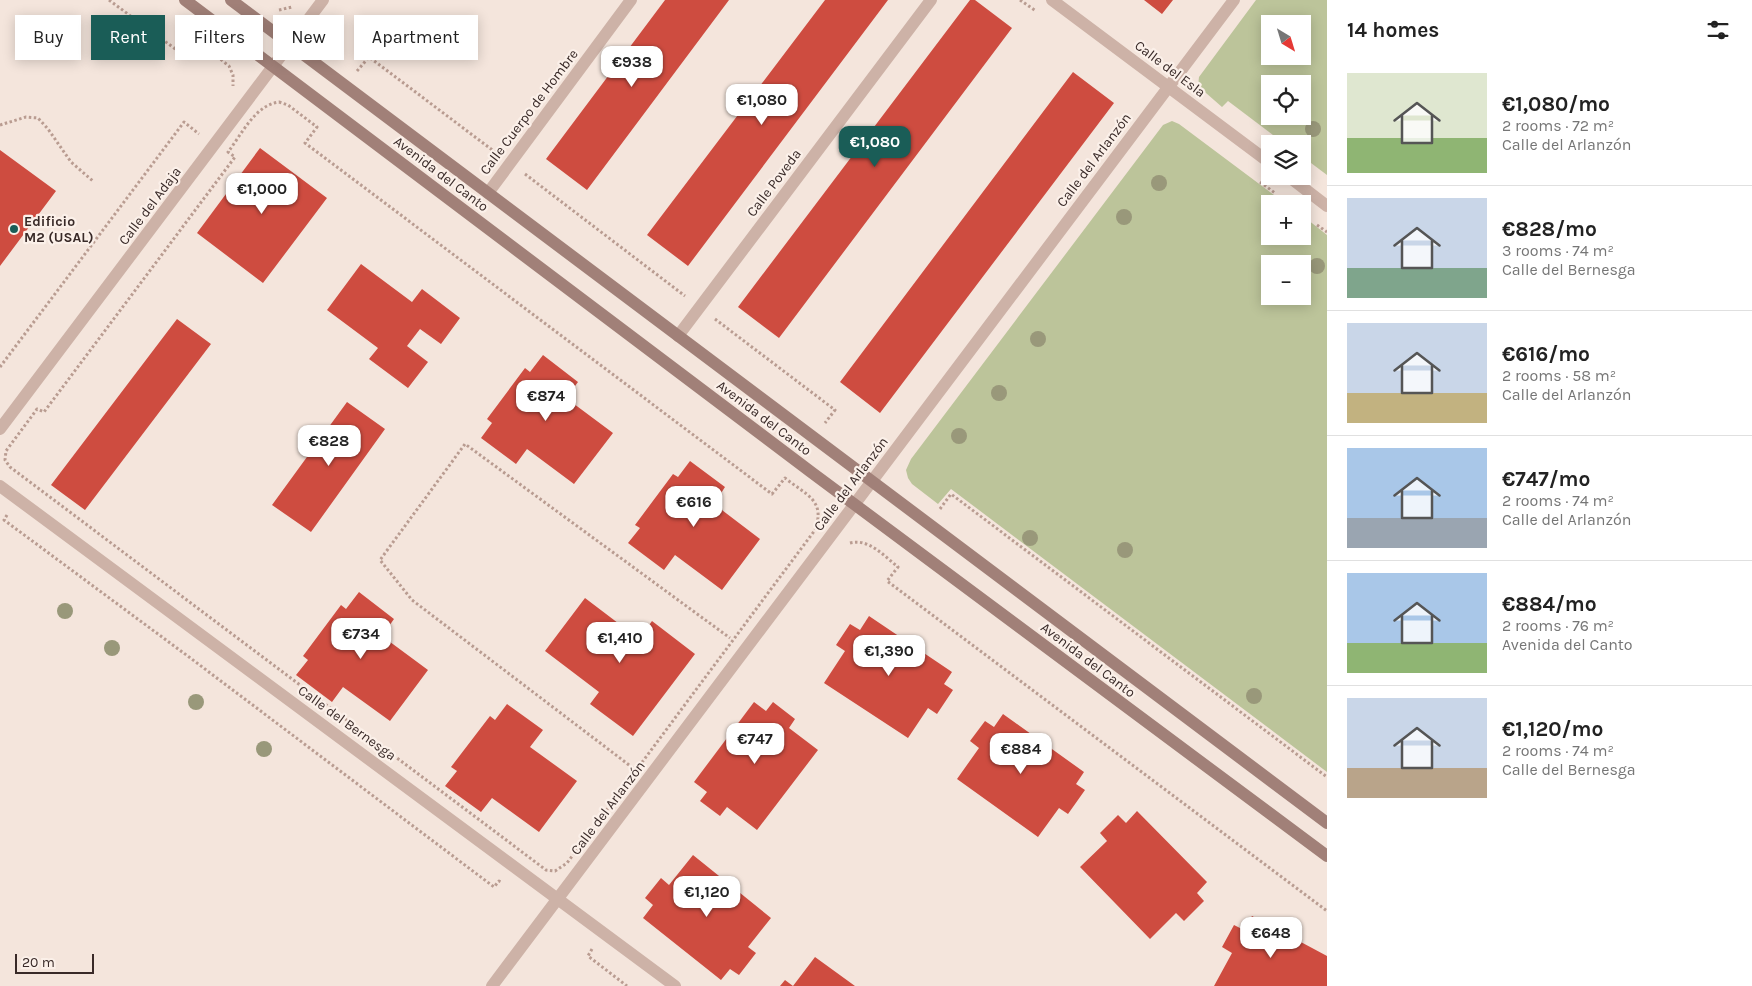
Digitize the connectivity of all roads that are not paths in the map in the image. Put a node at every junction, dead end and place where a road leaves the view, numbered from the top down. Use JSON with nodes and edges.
{"nodes":[{"id":1,"x":185,"y":0,"type":"edge"},
{"id":2,"x":231,"y":0,"type":"edge"},
{"id":3,"x":323,"y":0,"type":"edge"},
{"id":4,"x":631,"y":0,"type":"edge"},
{"id":5,"x":931,"y":0,"type":"edge"},
{"id":6,"x":1052,"y":0,"type":"edge"},
{"id":7,"x":1234,"y":0,"type":"edge"},
{"id":8,"x":311,"y":15,"type":"edge"},
{"id":9,"x":273,"y":32,"type":"edge"},
{"id":10,"x":277,"y":60,"type":"edge"},
{"id":11,"x":310,"y":60,"type":"edge"},
{"id":12,"x":273,"y":66,"type":"junction"},
{"id":13,"x":1168,"y":87,"type":"junction"},
{"id":14,"x":1261,"y":155,"type":"edge"},
{"id":15,"x":1300,"y":185,"type":"edge"},
{"id":16,"x":488,"y":193,"type":"junction"},
{"id":17,"x":1327,"y":206,"type":"edge"},
{"id":18,"x":678,"y":336,"type":"junction"},
{"id":19,"x":0,"y":429,"type":"edge"},
{"id":20,"x":871,"y":482,"type":"junction"},
{"id":21,"x":0,"y":486,"type":"edge"},
{"id":22,"x":854,"y":505,"type":"junction"},
{"id":23,"x":1327,"y":823,"type":"edge"},
{"id":24,"x":1327,"y":856,"type":"edge"},
{"id":25,"x":558,"y":898,"type":"junction"},
{"id":26,"x":492,"y":986,"type":"edge"},
{"id":27,"x":675,"y":986,"type":"edge"}],
"edges":[{"from":1,"to":12,"type":"main road","name":"Avenida del Canto"},
{"from":2,"to":9,"type":"main road","name":"Avenida del Canto"},
{"from":3,"to":8,"type":"street","name":"Calle del Adaja"},
{"from":4,"to":16,"type":"street","name":"Calle Cuerpo de Hombre"},
{"from":5,"to":18,"type":"street","name":"Calle Poveda"},
{"from":6,"to":13,"type":"street","name":"Calle del Esla"},
{"from":7,"to":13,"type":"street","name":"Calle del Arlanzón"},
{"from":10,"to":12,"type":"street","name":"Calle del Adaja"},
{"from":11,"to":16,"type":"main road","name":"Avenida del Canto"},
{"from":12,"to":19,"type":"street","name":"Calle del Adaja"},
{"from":12,"to":22,"type":"main road","name":"Avenida del Canto"},
{"from":13,"to":14,"type":"street","name":"Calle del Esla"},
{"from":13,"to":20,"type":"street","name":"Calle del Arlanzón"},
{"from":15,"to":17,"type":"street"},
{"from":16,"to":18,"type":"main road","name":"Avenida del Canto"},
{"from":18,"to":20,"type":"main road","name":"Avenida del Canto"},
{"from":20,"to":22,"type":"street","name":"Calle del Arlanzón"},
{"from":20,"to":23,"type":"main road","name":"Avenida del Canto"},
{"from":21,"to":25,"type":"street","name":"Calle del Bernesga"},
{"from":22,"to":24,"type":"main road","name":"Avenida del Canto"},
{"from":22,"to":25,"type":"street","name":"Calle del Arlanzón"},
{"from":25,"to":26,"type":"street","name":"Calle del Arlanzón"},
{"from":25,"to":27,"type":"street","name":"Calle del Bernesga"}]}
